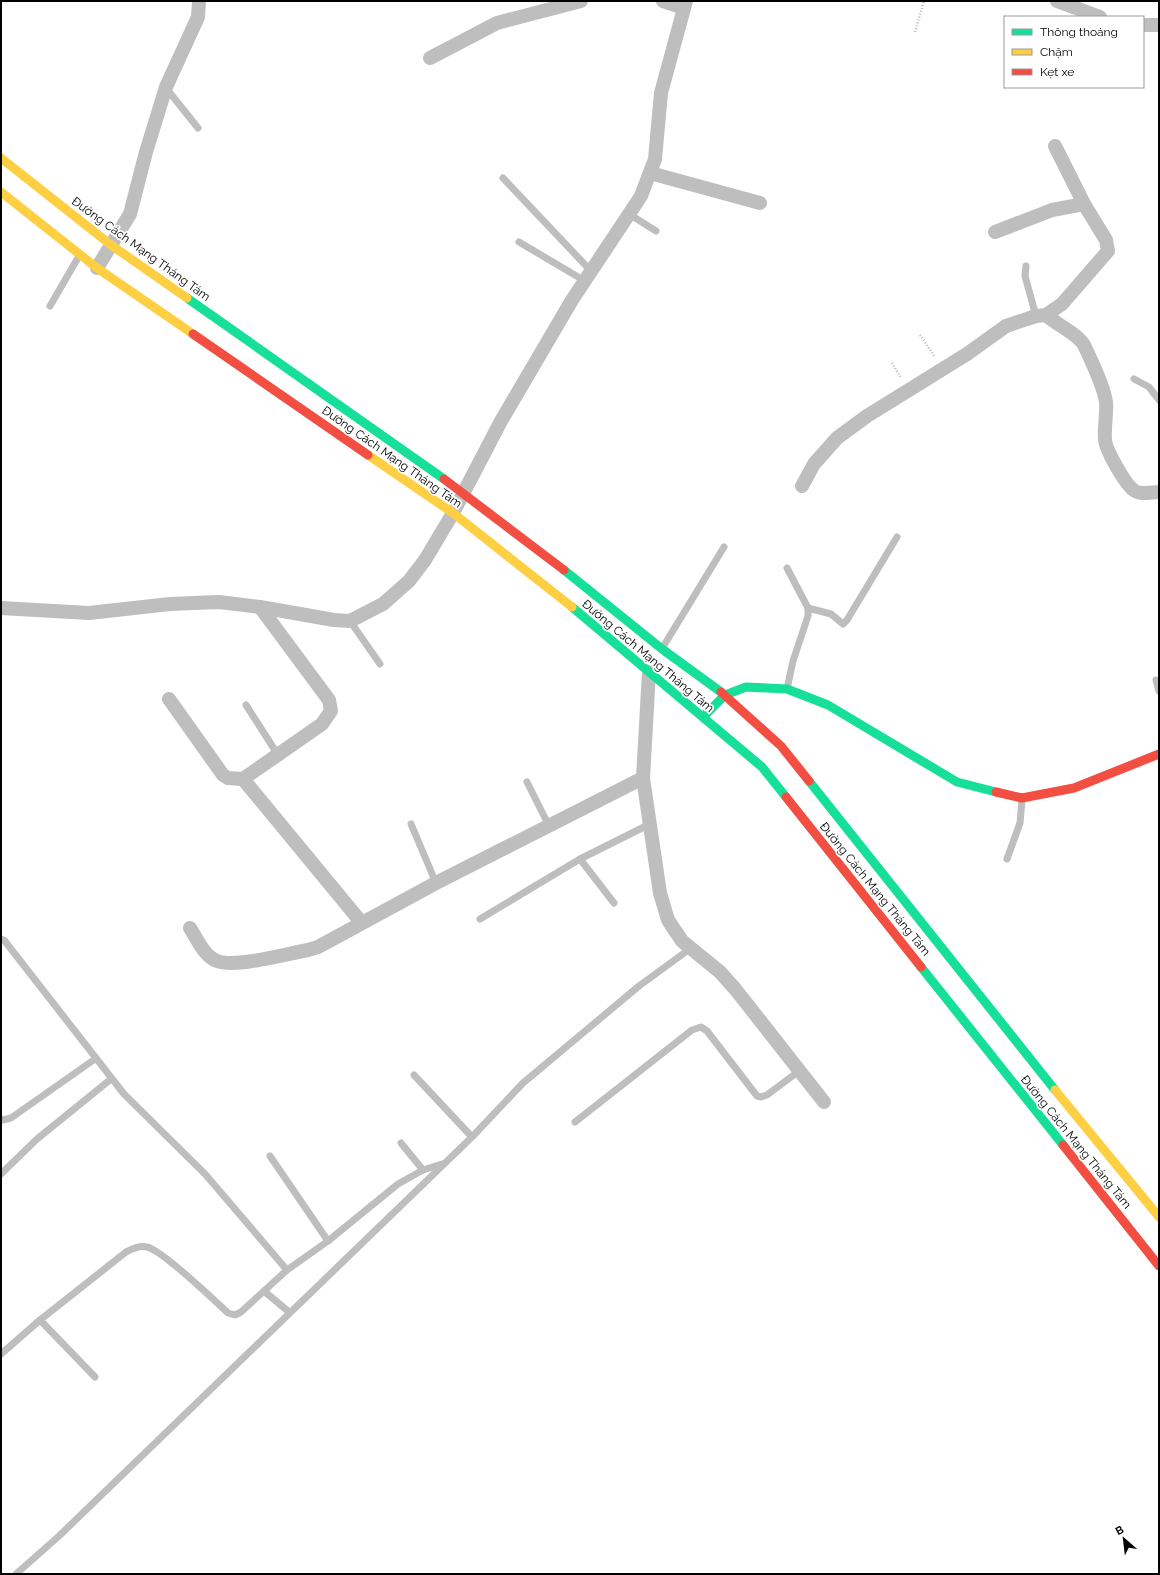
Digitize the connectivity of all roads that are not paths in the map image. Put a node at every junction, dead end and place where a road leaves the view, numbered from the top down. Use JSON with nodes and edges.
{"nodes":[{"id":1,"x":199,"y":1,"type":"edge"},
{"id":2,"x":581,"y":1,"type":"edge"},
{"id":3,"x":663,"y":1,"type":"edge"},
{"id":4,"x":1057,"y":1,"type":"edge"},
{"id":5,"x":685,"y":4,"type":"edge"},
{"id":6,"x":1097,"y":16,"type":"edge"},
{"id":7,"x":1144,"y":25,"type":"edge"},
{"id":8,"x":1159,"y":25,"type":"edge"},
{"id":9,"x":430,"y":58,"type":"dead end"},
{"id":10,"x":166,"y":88,"type":"junction"},
{"id":11,"x":198,"y":128,"type":"dead end"},
{"id":12,"x":1055,"y":146,"type":"dead end"},
{"id":13,"x":1,"y":158,"type":"edge"},
{"id":14,"x":650,"y":173,"type":"junction"},
{"id":15,"x":503,"y":178,"type":"dead end"},
{"id":16,"x":1,"y":192,"type":"edge"},
{"id":17,"x":760,"y":203,"type":"dead end"},
{"id":18,"x":1084,"y":204,"type":"junction"},
{"id":19,"x":629,"y":214,"type":"junction"},
{"id":20,"x":656,"y":231,"type":"dead end"},
{"id":21,"x":995,"y":232,"type":"dead end"},
{"id":22,"x":520,"y":242,"type":"dead end"},
{"id":23,"x":111,"y":246,"type":"junction"},
{"id":24,"x":80,"y":254,"type":"junction"},
{"id":25,"x":1026,"y":266,"type":"dead end"},
{"id":26,"x":97,"y":268,"type":"junction"},
{"id":27,"x":588,"y":276,"type":"junction"},
{"id":28,"x":50,"y":306,"type":"dead end"},
{"id":29,"x":1041,"y":315,"type":"junction"},
{"id":30,"x":1134,"y":379,"type":"dead end"},
{"id":31,"x":1159,"y":400,"type":"edge"},
{"id":32,"x":802,"y":486,"type":"dead end"},
{"id":33,"x":463,"y":492,"type":"junction"},
{"id":34,"x":1159,"y":492,"type":"edge"},
{"id":35,"x":453,"y":513,"type":"junction"},
{"id":36,"x":897,"y":537,"type":"dead end"},
{"id":37,"x":724,"y":547,"type":"dead end"},
{"id":38,"x":787,"y":568,"type":"dead end"},
{"id":39,"x":260,"y":607,"type":"junction"},
{"id":40,"x":1,"y":608,"type":"edge"},
{"id":41,"x":808,"y":608,"type":"junction"},
{"id":42,"x":350,"y":621,"type":"junction"},
{"id":43,"x":662,"y":649,"type":"junction"},
{"id":44,"x":380,"y":664,"type":"dead end"},
{"id":45,"x":648,"y":672,"type":"junction"},
{"id":46,"x":1156,"y":680,"type":"dead end"},
{"id":47,"x":787,"y":689,"type":"junction"},
{"id":48,"x":1159,"y":691,"type":"edge"},
{"id":49,"x":726,"y":695,"type":"junction"},
{"id":50,"x":169,"y":699,"type":"dead end"},
{"id":51,"x":246,"y":705,"type":"dead end"},
{"id":52,"x":703,"y":717,"type":"junction"},
{"id":53,"x":1159,"y":754,"type":"edge"},
{"id":54,"x":278,"y":755,"type":"junction"},
{"id":55,"x":643,"y":778,"type":"junction"},
{"id":56,"x":242,"y":779,"type":"junction"},
{"id":57,"x":527,"y":782,"type":"dead end"},
{"id":58,"x":1022,"y":798,"type":"junction"},
{"id":59,"x":411,"y":824,"type":"dead end"},
{"id":60,"x":650,"y":824,"type":"junction"},
{"id":61,"x":549,"y":826,"type":"junction"},
{"id":62,"x":580,"y":859,"type":"junction"},
{"id":63,"x":1007,"y":859,"type":"dead end"},
{"id":64,"x":436,"y":883,"type":"junction"},
{"id":65,"x":614,"y":903,"type":"dead end"},
{"id":66,"x":480,"y":919,"type":"dead end"},
{"id":67,"x":361,"y":922,"type":"junction"},
{"id":68,"x":190,"y":928,"type":"dead end"},
{"id":69,"x":1,"y":939,"type":"edge"},
{"id":70,"x":691,"y":948,"type":"junction"},
{"id":71,"x":95,"y":1059,"type":"junction"},
{"id":72,"x":799,"y":1071,"type":"junction"},
{"id":73,"x":414,"y":1075,"type":"dead end"},
{"id":74,"x":110,"y":1079,"type":"junction"},
{"id":75,"x":824,"y":1102,"type":"dead end"},
{"id":76,"x":1,"y":1119,"type":"edge"},
{"id":77,"x":575,"y":1122,"type":"dead end"},
{"id":78,"x":472,"y":1137,"type":"junction"},
{"id":79,"x":401,"y":1143,"type":"dead end"},
{"id":80,"x":270,"y":1156,"type":"dead end"},
{"id":81,"x":445,"y":1163,"type":"junction"},
{"id":82,"x":423,"y":1170,"type":"junction"},
{"id":83,"x":1,"y":1174,"type":"edge"},
{"id":84,"x":1159,"y":1218,"type":"edge"},
{"id":85,"x":328,"y":1241,"type":"junction"},
{"id":86,"x":1159,"y":1266,"type":"edge"},
{"id":87,"x":287,"y":1270,"type":"junction"},
{"id":88,"x":264,"y":1291,"type":"junction"},
{"id":89,"x":289,"y":1312,"type":"junction"},
{"id":90,"x":40,"y":1320,"type":"junction"},
{"id":91,"x":1,"y":1354,"type":"edge"},
{"id":92,"x":95,"y":1377,"type":"dead end"},
{"id":93,"x":16,"y":1574,"type":"edge"}],
"edges":[{"from":1,"to":10,"type":"street"},
{"from":2,"to":9,"type":"street"},
{"from":3,"to":5,"type":"street"},
{"from":4,"to":6,"type":"street"},
{"from":5,"to":14,"type":"street"},
{"from":7,"to":8,"type":"street"},
{"from":10,"to":11,"type":"lane"},
{"from":10,"to":23,"type":"street"},
{"from":12,"to":18,"type":"street"},
{"from":13,"to":23,"type":"main road","name":"Đường Cách Mạng Tháng Tám"},
{"from":14,"to":17,"type":"street"},
{"from":14,"to":19,"type":"street"},
{"from":15,"to":27,"type":"lane"},
{"from":16,"to":24,"type":"main road","name":"Đường Cách Mạng Tháng Tám"},
{"from":18,"to":21,"type":"street"},
{"from":18,"to":29,"type":"street"},
{"from":19,"to":20,"type":"lane"},
{"from":19,"to":27,"type":"street"},
{"from":22,"to":27,"type":"lane"},
{"from":23,"to":26,"type":"street"},
{"from":23,"to":33,"type":"main road","name":"Đường Cách Mạng Tháng Tám"},
{"from":24,"to":26,"type":"main road","name":"Đường Cách Mạng Tháng Tám"},
{"from":24,"to":28,"type":"lane"},
{"from":25,"to":29,"type":"lane"},
{"from":26,"to":35,"type":"main road","name":"Đường Cách Mạng Tháng Tám"},
{"from":27,"to":33,"type":"street"},
{"from":29,"to":32,"type":"street"},
{"from":29,"to":34,"type":"street"},
{"from":30,"to":31,"type":"lane"},
{"from":33,"to":35,"type":"street"},
{"from":33,"to":43,"type":"main road","name":"Đường Cách Mạng Tháng Tám"},
{"from":35,"to":42,"type":"street"},
{"from":35,"to":45,"type":"main road","name":"Đường Cách Mạng Tháng Tám"},
{"from":36,"to":41,"type":"lane"},
{"from":37,"to":43,"type":"lane"},
{"from":38,"to":41,"type":"lane"},
{"from":39,"to":40,"type":"street"},
{"from":39,"to":42,"type":"street"},
{"from":39,"to":54,"type":"street"},
{"from":41,"to":47,"type":"lane"},
{"from":42,"to":44,"type":"lane"},
{"from":43,"to":49,"type":"main road","name":"Đường Cách Mạng Tháng Tám"},
{"from":45,"to":52,"type":"main road","name":"Đường Cách Mạng Tháng Tám"},
{"from":45,"to":55,"type":"street"},
{"from":46,"to":48,"type":"lane"},
{"from":47,"to":49,"type":"main road"},
{"from":47,"to":58,"type":"main road"},
{"from":49,"to":52,"type":"main road"},
{"from":49,"to":84,"type":"main road","name":"Đường Cách Mạng Tháng Tám"},
{"from":50,"to":56,"type":"street"},
{"from":51,"to":54,"type":"lane"},
{"from":52,"to":86,"type":"main road","name":"Đường Cách Mạng Tháng Tám"},
{"from":53,"to":58,"type":"main road"},
{"from":54,"to":56,"type":"street"},
{"from":55,"to":60,"type":"street"},
{"from":55,"to":61,"type":"street"},
{"from":56,"to":67,"type":"street"},
{"from":57,"to":61,"type":"lane"},
{"from":58,"to":63,"type":"lane"},
{"from":59,"to":64,"type":"lane"},
{"from":60,"to":62,"type":"lane"},
{"from":60,"to":70,"type":"street"},
{"from":61,"to":64,"type":"street"},
{"from":62,"to":65,"type":"lane"},
{"from":62,"to":66,"type":"lane"},
{"from":64,"to":67,"type":"street"},
{"from":67,"to":68,"type":"street"},
{"from":69,"to":71,"type":"lane"},
{"from":70,"to":72,"type":"street"},
{"from":70,"to":78,"type":"lane"},
{"from":71,"to":74,"type":"lane"},
{"from":71,"to":76,"type":"lane"},
{"from":72,"to":75,"type":"street"},
{"from":72,"to":77,"type":"lane"},
{"from":73,"to":78,"type":"lane"},
{"from":74,"to":83,"type":"lane"},
{"from":74,"to":87,"type":"lane"},
{"from":78,"to":81,"type":"lane"},
{"from":79,"to":82,"type":"lane"},
{"from":80,"to":85,"type":"lane"},
{"from":81,"to":82,"type":"lane"},
{"from":81,"to":89,"type":"lane"},
{"from":82,"to":85,"type":"lane"},
{"from":85,"to":87,"type":"lane"},
{"from":87,"to":88,"type":"lane"},
{"from":88,"to":89,"type":"lane"},
{"from":88,"to":90,"type":"lane"},
{"from":89,"to":93,"type":"lane"},
{"from":90,"to":91,"type":"lane"},
{"from":90,"to":92,"type":"lane"}]}
